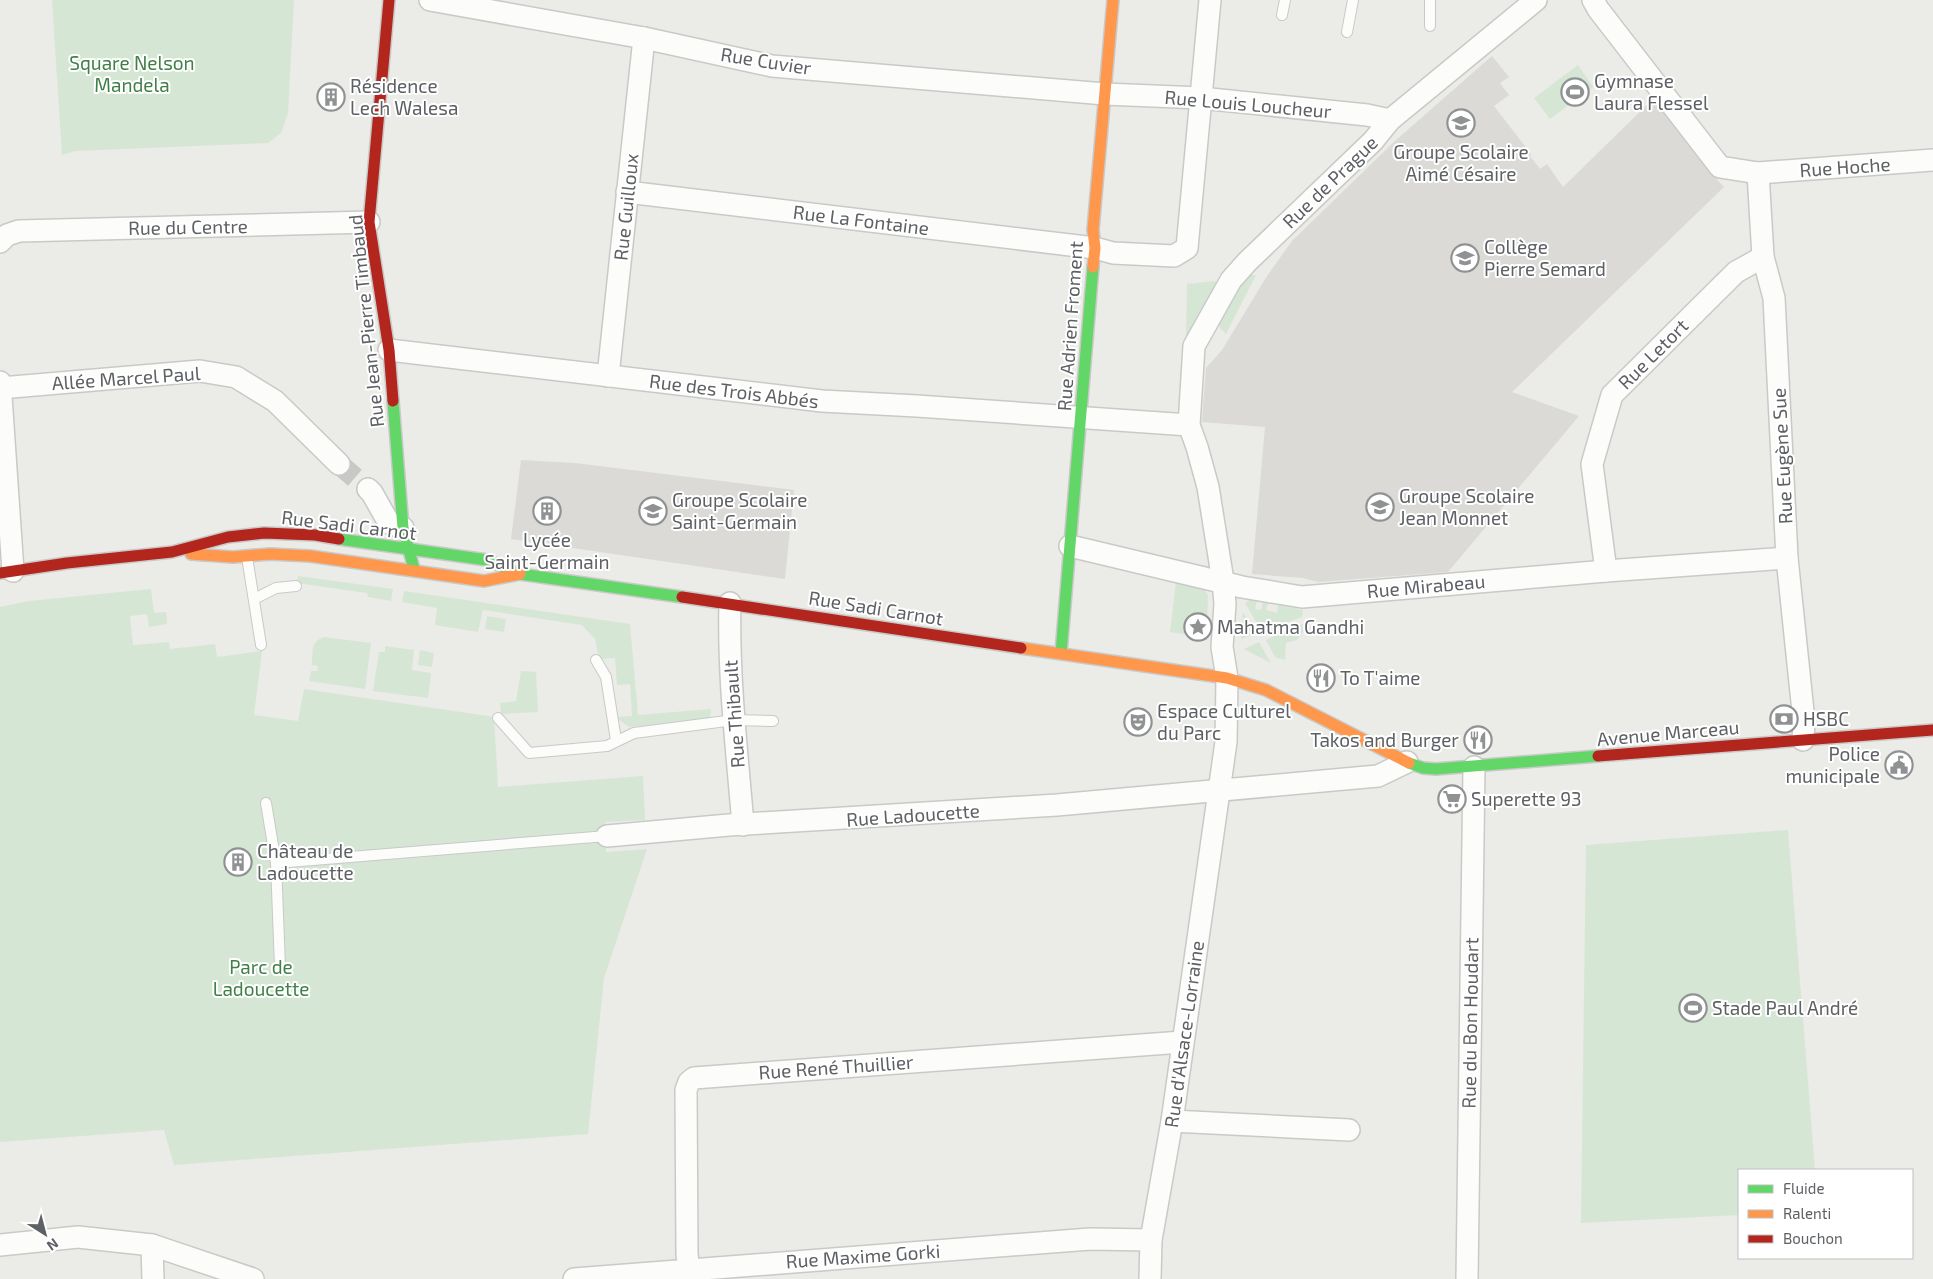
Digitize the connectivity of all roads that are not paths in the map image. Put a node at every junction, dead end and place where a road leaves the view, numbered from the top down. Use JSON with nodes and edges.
{"nodes":[{"id":1,"x":389,"y":0,"type":"edge"},
{"id":2,"x":430,"y":0,"type":"edge"},
{"id":3,"x":1113,"y":0,"type":"edge"},
{"id":4,"x":1210,"y":0,"type":"edge"},
{"id":5,"x":1285,"y":0,"type":"edge"},
{"id":6,"x":1353,"y":0,"type":"edge"},
{"id":7,"x":1430,"y":0,"type":"edge"},
{"id":8,"x":1536,"y":0,"type":"edge"},
{"id":9,"x":1594,"y":0,"type":"edge"},
{"id":10,"x":1282,"y":15,"type":"dead end"},
{"id":11,"x":1430,"y":26,"type":"dead end"},
{"id":12,"x":1347,"y":32,"type":"dead end"},
{"id":13,"x":644,"y":38,"type":"junction"},
{"id":14,"x":1105,"y":94,"type":"junction"},
{"id":15,"x":1201,"y":98,"type":"junction"},
{"id":16,"x":1390,"y":120,"type":"junction"},
{"id":17,"x":1933,"y":160,"type":"edge"},
{"id":18,"x":1758,"y":173,"type":"junction"},
{"id":19,"x":627,"y":192,"type":"junction"},
{"id":20,"x":369,"y":222,"type":"junction"},
{"id":21,"x":3,"y":239,"type":"edge"},
{"id":22,"x":1095,"y":248,"type":"junction"},
{"id":23,"x":1763,"y":257,"type":"junction"},
{"id":24,"x":389,"y":350,"type":"junction"},
{"id":25,"x":608,"y":376,"type":"junction"},
{"id":26,"x":0,"y":382,"type":"edge"},
{"id":27,"x":0,"y":388,"type":"edge"},
{"id":28,"x":1189,"y":416,"type":"junction"},
{"id":29,"x":1081,"y":417,"type":"junction"},
{"id":30,"x":339,"y":464,"type":"tunnel mouth"},
{"id":31,"x":368,"y":489,"type":"tunnel mouth"},
{"id":32,"x":405,"y":538,"type":"junction"},
{"id":33,"x":1070,"y":546,"type":"junction"},
{"id":34,"x":172,"y":552,"type":"junction"},
{"id":35,"x":247,"y":556,"type":"junction"},
{"id":36,"x":1787,"y":558,"type":"junction"},
{"id":37,"x":414,"y":570,"type":"junction"},
{"id":38,"x":1606,"y":571,"type":"junction"},
{"id":39,"x":6,"y":572,"type":"edge"},
{"id":40,"x":520,"y":574,"type":"junction"},
{"id":41,"x":1223,"y":581,"type":"junction"},
{"id":42,"x":296,"y":586,"type":"dead end"},
{"id":43,"x":254,"y":599,"type":"junction"},
{"id":44,"x":730,"y":603,"type":"junction"},
{"id":45,"x":261,"y":645,"type":"dead end"},
{"id":46,"x":1062,"y":653,"type":"junction"},
{"id":47,"x":596,"y":660,"type":"dead end"},
{"id":48,"x":1227,"y":678,"type":"junction"},
{"id":49,"x":498,"y":718,"type":"dead end"},
{"id":50,"x":734,"y":720,"type":"junction"},
{"id":51,"x":773,"y":720,"type":"dead end"},
{"id":52,"x":1933,"y":730,"type":"edge"},
{"id":53,"x":616,"y":740,"type":"junction"},
{"id":54,"x":1802,"y":740,"type":"junction"},
{"id":55,"x":1407,"y":762,"type":"junction"},
{"id":56,"x":1474,"y":767,"type":"junction"},
{"id":57,"x":1218,"y":790,"type":"junction"},
{"id":58,"x":266,"y":803,"type":"dead end"},
{"id":59,"x":743,"y":825,"type":"junction"},
{"id":60,"x":607,"y":836,"type":"joint"},
{"id":61,"x":276,"y":863,"type":"junction"},
{"id":62,"x":280,"y":967,"type":"dead end"},
{"id":63,"x":1182,"y":1042,"type":"junction"},
{"id":64,"x":1172,"y":1121,"type":"junction"},
{"id":65,"x":1349,"y":1130,"type":"dead end"},
{"id":66,"x":1152,"y":1240,"type":"junction"},
{"id":67,"x":0,"y":1245,"type":"edge"},
{"id":68,"x":152,"y":1245,"type":"junction"},
{"id":69,"x":690,"y":1274,"type":"edge"},
{"id":70,"x":153,"y":1279,"type":"edge"},
{"id":71,"x":253,"y":1279,"type":"edge"},
{"id":72,"x":574,"y":1279,"type":"edge"},
{"id":73,"x":1150,"y":1279,"type":"edge"},
{"id":74,"x":1466,"y":1279,"type":"edge"}],
"edges":[{"from":1,"to":20,"type":"main road","name":"Rue Jean-Pierre Timbaud"},
{"from":2,"to":13,"type":"street","name":"Rue Cuvier"},
{"from":3,"to":14,"type":"main road","name":"Rue Adrien Froment"},
{"from":4,"to":15,"type":"street"},
{"from":5,"to":10,"type":"lane"},
{"from":6,"to":12,"type":"lane"},
{"from":7,"to":11,"type":"lane"},
{"from":8,"to":16,"type":"street","name":"Rue de Prague"},
{"from":9,"to":18,"type":"street","name":"Rue Hoche"},
{"from":13,"to":14,"type":"street","name":"Rue Cuvier"},
{"from":13,"to":19,"type":"street","name":"Rue Guilloux"},
{"from":14,"to":15,"type":"street","name":"Rue Louis Loucheur"},
{"from":14,"to":22,"type":"main road","name":"Rue Adrien Froment"},
{"from":15,"to":16,"type":"street","name":"Rue Louis Loucheur"},
{"from":15,"to":22,"type":"street","name":"Rue La Fontaine"},
{"from":16,"to":28,"type":"street","name":"Rue de Prague"},
{"from":17,"to":18,"type":"street","name":"Rue Hoche"},
{"from":18,"to":23,"type":"street","name":"Rue Eugène Sue"},
{"from":19,"to":22,"type":"street","name":"Rue La Fontaine"},
{"from":19,"to":25,"type":"street","name":"Rue Guilloux"},
{"from":20,"to":21,"type":"street","name":"Rue du Centre"},
{"from":20,"to":24,"type":"main road","name":"Rue Jean-Pierre Timbaud"},
{"from":22,"to":29,"type":"main road","name":"Rue Adrien Froment"},
{"from":23,"to":36,"type":"street","name":"Rue Eugène Sue"},
{"from":23,"to":38,"type":"street","name":"Rue Letort"},
{"from":24,"to":25,"type":"street","name":"Rue des Trois Abbés"},
{"from":24,"to":32,"type":"main road","name":"Rue Jean-Pierre Timbaud"},
{"from":25,"to":29,"type":"street","name":"Rue des Trois Abbés"},
{"from":26,"to":27,"type":"street"},
{"from":27,"to":30,"type":"street","name":"Allée Marcel Paul"},
{"from":27,"to":39,"type":"street"},
{"from":28,"to":29,"type":"street","name":"Rue des Trois Abbés"},
{"from":28,"to":41,"type":"street","name":"Rue d'Alsace-Lorraine"},
{"from":29,"to":33,"type":"main road","name":"Rue Adrien Froment"},
{"from":31,"to":32,"type":"street"},
{"from":32,"to":34,"type":"main road","name":"Rue Sadi Carnot"},
{"from":32,"to":37,"type":"main road","name":"Rue Jean-Pierre Timbaud"},
{"from":32,"to":40,"type":"main road","name":"Rue Sadi Carnot"},
{"from":33,"to":41,"type":"street","name":"Rue Mirabeau"},
{"from":33,"to":46,"type":"main road","name":"Rue Adrien Froment"},
{"from":34,"to":35,"type":"main road","name":"Rue Sadi Carnot"},
{"from":34,"to":39,"type":"main road","name":"Rue Sadi Carnot"},
{"from":35,"to":37,"type":"main road","name":"Rue Sadi Carnot"},
{"from":35,"to":43,"type":"lane"},
{"from":36,"to":38,"type":"street","name":"Rue Mirabeau"},
{"from":36,"to":54,"type":"street","name":"Rue Eugène Sue"},
{"from":37,"to":40,"type":"main road","name":"Rue Sadi Carnot"},
{"from":38,"to":41,"type":"street","name":"Rue Mirabeau"},
{"from":40,"to":44,"type":"main road","name":"Rue Sadi Carnot"},
{"from":41,"to":48,"type":"street","name":"Rue d'Alsace-Lorraine"},
{"from":42,"to":43,"type":"lane"},
{"from":43,"to":45,"type":"lane"},
{"from":44,"to":46,"type":"main road","name":"Rue Sadi Carnot"},
{"from":44,"to":50,"type":"street","name":"Rue Thibault"},
{"from":46,"to":48,"type":"main road","name":"Rue Sadi Carnot"},
{"from":47,"to":53,"type":"lane"},
{"from":48,"to":55,"type":"main road","name":"Rue Sadi Carnot"},
{"from":48,"to":57,"type":"street","name":"Rue d'Alsace-Lorraine"},
{"from":49,"to":53,"type":"lane"},
{"from":50,"to":51,"type":"lane"},
{"from":50,"to":53,"type":"lane"},
{"from":50,"to":59,"type":"street","name":"Rue Thibault"},
{"from":52,"to":54,"type":"main road","name":"Avenue Marceau"},
{"from":54,"to":56,"type":"main road","name":"Avenue Marceau"},
{"from":55,"to":56,"type":"main road","name":"Avenue Marceau"},
{"from":55,"to":57,"type":"street","name":"Rue Ladoucette"},
{"from":56,"to":74,"type":"street","name":"Rue du Bon Houdart"},
{"from":57,"to":59,"type":"street","name":"Rue Ladoucette"},
{"from":57,"to":63,"type":"street","name":"Rue d'Alsace-Lorraine"},
{"from":58,"to":61,"type":"lane"},
{"from":59,"to":60,"type":"street","name":"Rue Ladoucette"},
{"from":60,"to":61,"type":"lane"},
{"from":61,"to":62,"type":"lane"},
{"from":63,"to":64,"type":"street","name":"Rue d'Alsace-Lorraine"},
{"from":63,"to":69,"type":"street","name":"Rue René Thuillier"},
{"from":64,"to":65,"type":"street"},
{"from":64,"to":66,"type":"street","name":"Rue d'Alsace-Lorraine"},
{"from":66,"to":69,"type":"street","name":"Rue Maxime Gorki"},
{"from":66,"to":73,"type":"street","name":"Rue d'Alsace-Lorraine"},
{"from":67,"to":68,"type":"street"},
{"from":68,"to":70,"type":"street"},
{"from":68,"to":71,"type":"street"},
{"from":69,"to":72,"type":"street","name":"Rue Maxime Gorki"}]}
